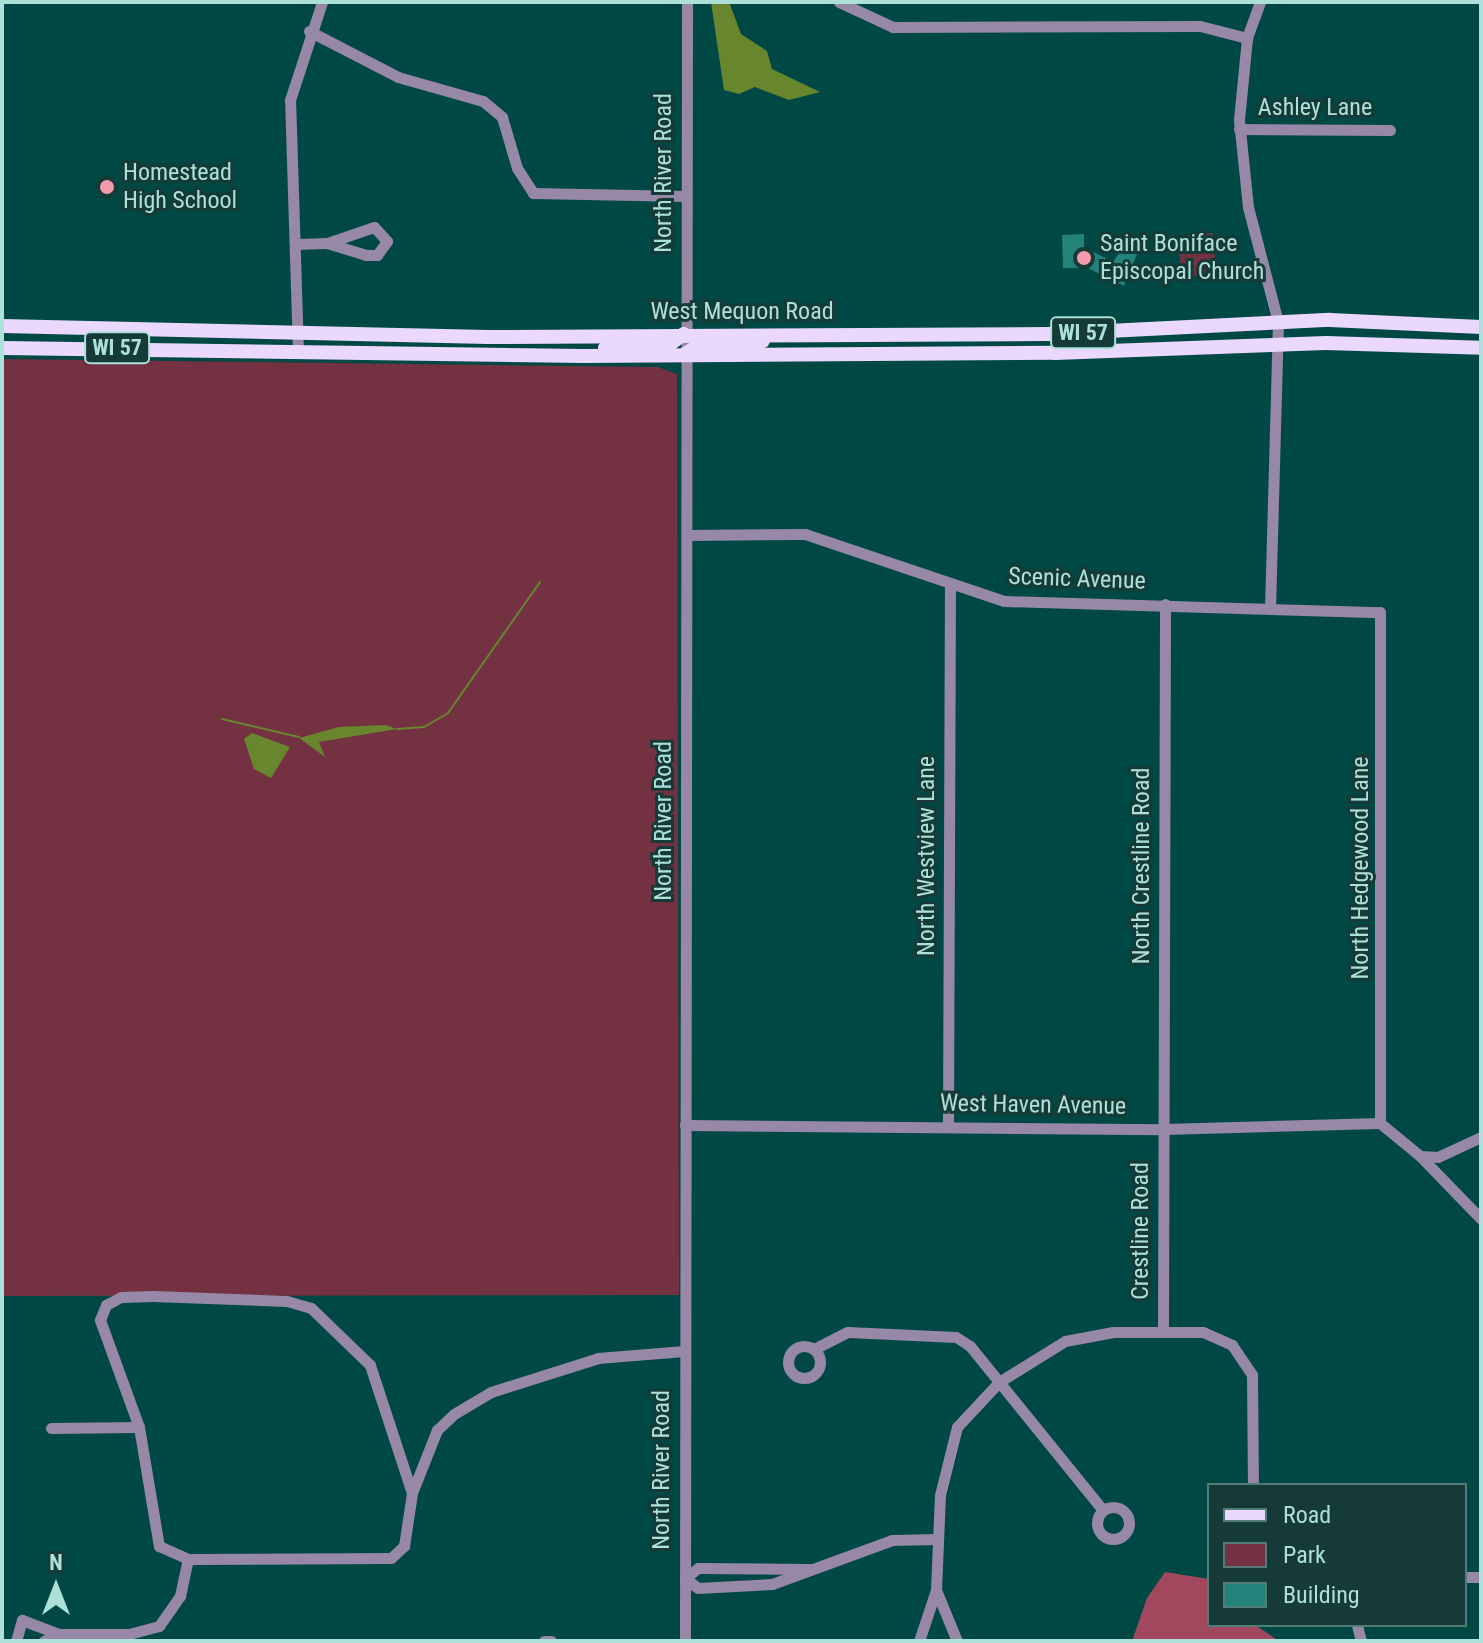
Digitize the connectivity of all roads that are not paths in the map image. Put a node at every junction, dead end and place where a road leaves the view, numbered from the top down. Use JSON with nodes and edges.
{"nodes":[{"id":1,"x":322,"y":2,"type":"edge"},
{"id":2,"x":687,"y":2,"type":"edge"},
{"id":3,"x":839,"y":2,"type":"edge"},
{"id":4,"x":1260,"y":2,"type":"edge"},
{"id":5,"x":309,"y":31,"type":"junction"},
{"id":6,"x":1247,"y":38,"type":"junction"},
{"id":7,"x":1239,"y":129,"type":"junction"},
{"id":8,"x":1390,"y":130,"type":"dead end"},
{"id":9,"x":686,"y":196,"type":"junction"},
{"id":10,"x":327,"y":243,"type":"junction"},
{"id":11,"x":295,"y":244,"type":"junction"},
{"id":12,"x":1278,"y":322,"type":"junction"},
{"id":13,"x":2,"y":326,"type":"edge"},
{"id":14,"x":1481,"y":327,"type":"edge"},
{"id":15,"x":299,"y":330,"type":"junction"},
{"id":16,"x":684,"y":334,"type":"junction"},
{"id":17,"x":795,"y":334,"type":"junction"},
{"id":18,"x":1279,"y":344,"type":"junction"},
{"id":19,"x":2,"y":348,"type":"edge"},
{"id":20,"x":1481,"y":348,"type":"edge"},
{"id":21,"x":298,"y":352,"type":"junction"},
{"id":22,"x":685,"y":354,"type":"junction"},
{"id":23,"x":584,"y":356,"type":"junction"},
{"id":24,"x":687,"y":535,"type":"junction"},
{"id":25,"x":950,"y":585,"type":"junction"},
{"id":26,"x":1165,"y":604,"type":"junction"},
{"id":27,"x":1270,"y":607,"type":"junction"},
{"id":28,"x":1380,"y":612,"type":"joint"},
{"id":29,"x":1380,"y":1123,"type":"junction"},
{"id":30,"x":685,"y":1125,"type":"junction"},
{"id":31,"x":948,"y":1126,"type":"junction"},
{"id":32,"x":1163,"y":1129,"type":"junction"},
{"id":33,"x":1481,"y":1137,"type":"edge"},
{"id":34,"x":1420,"y":1156,"type":"junction"},
{"id":35,"x":1481,"y":1219,"type":"edge"},
{"id":36,"x":1163,"y":1332,"type":"junction"},
{"id":37,"x":814,"y":1349,"type":"dead end"},
{"id":38,"x":684,"y":1351,"type":"junction"},
{"id":39,"x":999,"y":1382,"type":"junction"},
{"id":40,"x":139,"y":1427,"type":"junction"},
{"id":41,"x":51,"y":1428,"type":"dead end"},
{"id":42,"x":1253,"y":1483,"type":"edge"},
{"id":43,"x":412,"y":1493,"type":"junction"},
{"id":44,"x":1103,"y":1510,"type":"dead end"},
{"id":45,"x":937,"y":1539,"type":"junction"},
{"id":46,"x":188,"y":1559,"type":"junction"},
{"id":47,"x":810,"y":1569,"type":"junction"},
{"id":48,"x":685,"y":1578,"type":"junction"},
{"id":49,"x":936,"y":1590,"type":"junction"},
{"id":50,"x":58,"y":1634,"type":"junction"},
{"id":51,"x":16,"y":1641,"type":"edge"},
{"id":52,"x":44,"y":1641,"type":"edge"},
{"id":53,"x":544,"y":1641,"type":"edge"},
{"id":54,"x":551,"y":1641,"type":"edge"},
{"id":55,"x":685,"y":1641,"type":"edge"},
{"id":56,"x":919,"y":1641,"type":"edge"},
{"id":57,"x":957,"y":1641,"type":"edge"}],
"edges":[{"from":1,"to":5,"type":"street"},
{"from":2,"to":9,"type":"street","name":"North River Road"},
{"from":3,"to":6,"type":"street"},
{"from":4,"to":6,"type":"street"},
{"from":5,"to":9,"type":"street"},
{"from":5,"to":11,"type":"street"},
{"from":6,"to":7,"type":"street"},
{"from":7,"to":8,"type":"street","name":"Ashley Lane"},
{"from":7,"to":12,"type":"street"},
{"from":9,"to":16,"type":"street","name":"North River Road"},
{"from":10,"to":10,"type":"street"},
{"from":10,"to":11,"type":"street"},
{"from":11,"to":15,"type":"street"},
{"from":12,"to":14,"type":"main road","name":"West Mequon Road","number":"WI 57"},
{"from":12,"to":17,"type":"main road","name":"West Mequon Road","number":"WI 57"},
{"from":12,"to":18,"type":"street"},
{"from":13,"to":15,"type":"main road","name":"West Mequon Road","number":"WI 57"},
{"from":15,"to":16,"type":"main road","name":"West Mequon Road","number":"WI 57"},
{"from":15,"to":21,"type":"street"},
{"from":16,"to":17,"type":"main road","name":"West Mequon Road","number":"WI 57"},
{"from":16,"to":22,"type":"street","name":"North River Road"},
{"from":16,"to":23,"type":"main road"},
{"from":17,"to":22,"type":"main road"},
{"from":18,"to":20,"type":"main road","name":"West Mequon Road","number":"WI 57"},
{"from":18,"to":22,"type":"main road","name":"West Mequon Road","number":"WI 57"},
{"from":18,"to":27,"type":"street"},
{"from":19,"to":21,"type":"main road","name":"West Mequon Road","number":"WI 57"},
{"from":21,"to":23,"type":"main road","name":"West Mequon Road","number":"WI 57"},
{"from":22,"to":23,"type":"main road","name":"West Mequon Road","number":"WI 57"},
{"from":22,"to":24,"type":"street","name":"North River Road"},
{"from":24,"to":25,"type":"street","name":"Scenic Avenue"},
{"from":24,"to":30,"type":"street","name":"North River Road"},
{"from":25,"to":26,"type":"street","name":"Scenic Avenue"},
{"from":25,"to":31,"type":"street","name":"North Westview Lane"},
{"from":26,"to":27,"type":"street","name":"Scenic Avenue"},
{"from":26,"to":32,"type":"street","name":"North Crestline Road"},
{"from":27,"to":28,"type":"street","name":"Scenic Avenue"},
{"from":28,"to":29,"type":"street","name":"North Hedgewood Lane"},
{"from":29,"to":32,"type":"street","name":"West Haven Avenue"},
{"from":29,"to":34,"type":"street"},
{"from":30,"to":31,"type":"street","name":"West Haven Avenue"},
{"from":30,"to":38,"type":"street","name":"North River Road"},
{"from":31,"to":32,"type":"street","name":"West Haven Avenue"},
{"from":32,"to":36,"type":"street","name":"Crestline Road"},
{"from":33,"to":34,"type":"street"},
{"from":34,"to":35,"type":"street"},
{"from":36,"to":39,"type":"street"},
{"from":36,"to":42,"type":"street"},
{"from":37,"to":39,"type":"street"},
{"from":38,"to":43,"type":"street"},
{"from":38,"to":48,"type":"street","name":"North River Road"},
{"from":39,"to":44,"type":"street"},
{"from":39,"to":45,"type":"street"},
{"from":40,"to":41,"type":"street"},
{"from":40,"to":43,"type":"street"},
{"from":40,"to":46,"type":"street"},
{"from":43,"to":46,"type":"street"},
{"from":45,"to":47,"type":"street"},
{"from":45,"to":49,"type":"street"},
{"from":46,"to":50,"type":"street"},
{"from":47,"to":48,"type":"street"},
{"from":47,"to":48,"type":"street"},
{"from":48,"to":55,"type":"street","name":"North River Road"},
{"from":49,"to":56,"type":"street"},
{"from":49,"to":57,"type":"street"},
{"from":50,"to":51,"type":"street"},
{"from":50,"to":52,"type":"street"},
{"from":53,"to":54,"type":"street"}]}
